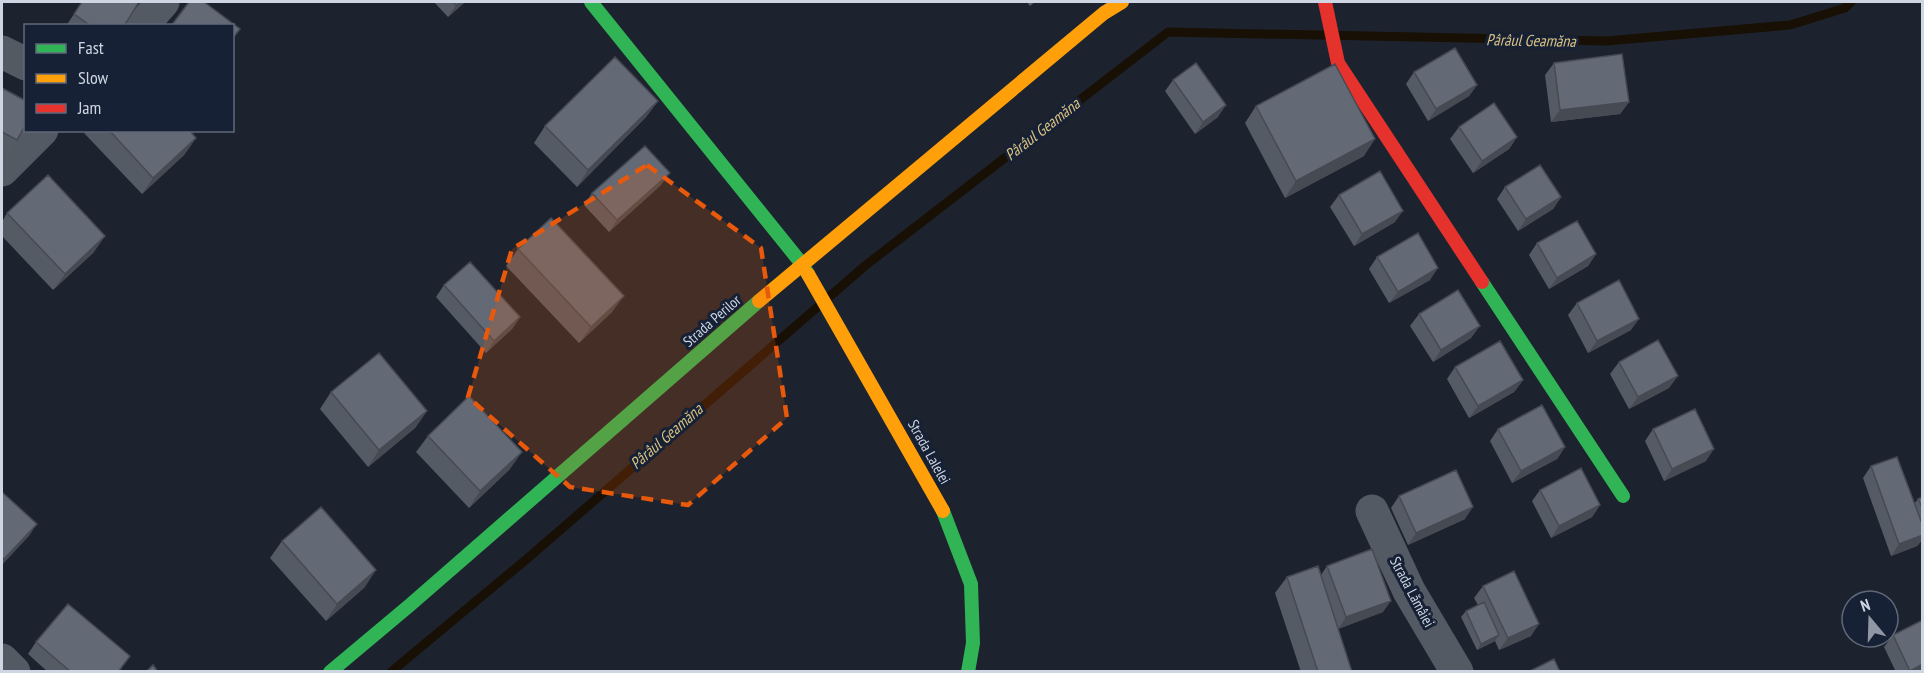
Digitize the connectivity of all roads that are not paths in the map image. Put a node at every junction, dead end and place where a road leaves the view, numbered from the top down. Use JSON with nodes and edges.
{"nodes":[{"id":1,"x":163,"y":2,"type":"edge"},
{"id":2,"x":591,"y":2,"type":"edge"},
{"id":3,"x":1122,"y":2,"type":"edge"},
{"id":4,"x":1325,"y":2,"type":"edge"},
{"id":5,"x":144,"y":24,"type":"edge"},
{"id":6,"x":2,"y":52,"type":"edge"},
{"id":7,"x":24,"y":63,"type":"edge"},
{"id":8,"x":40,"y":132,"type":"edge"},
{"id":9,"x":2,"y":170,"type":"edge"},
{"id":10,"x":802,"y":264,"type":"junction"},
{"id":11,"x":1623,"y":496,"type":"dead end"},
{"id":12,"x":1372,"y":511,"type":"dead end"},
{"id":13,"x":2,"y":660,"type":"edge"},
{"id":14,"x":14,"y":672,"type":"edge"},
{"id":15,"x":330,"y":672,"type":"edge"},
{"id":16,"x":968,"y":672,"type":"edge"},
{"id":17,"x":1457,"y":672,"type":"edge"}],
"edges":[{"from":1,"to":5,"type":"street"},
{"from":2,"to":10,"type":"street","name":"Strada Lalelei"},
{"from":3,"to":10,"type":"street","name":"Strada Perilor"},
{"from":4,"to":11,"type":"street"},
{"from":6,"to":7,"type":"street"},
{"from":8,"to":9,"type":"street"},
{"from":10,"to":15,"type":"street","name":"Strada Perilor"},
{"from":10,"to":16,"type":"street","name":"Strada Lalelei"},
{"from":12,"to":17,"type":"street","name":"Strada Lămâiei"},
{"from":13,"to":14,"type":"street"}]}
